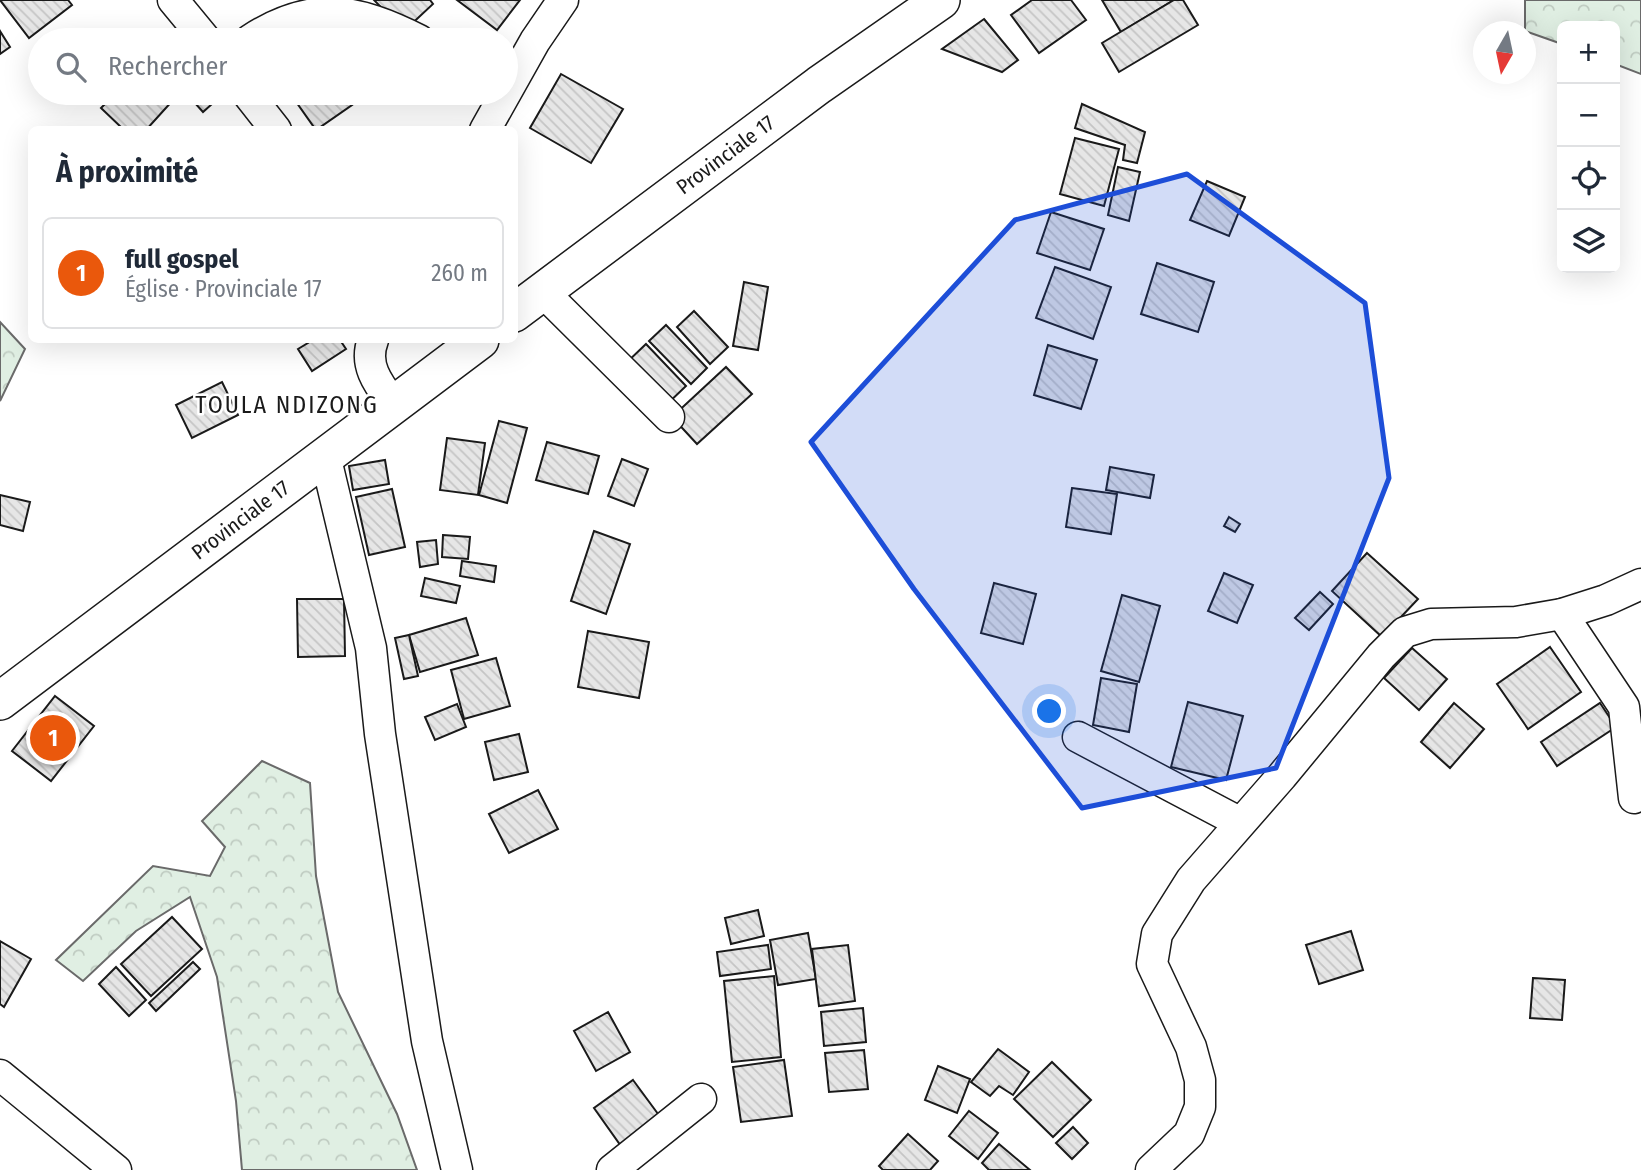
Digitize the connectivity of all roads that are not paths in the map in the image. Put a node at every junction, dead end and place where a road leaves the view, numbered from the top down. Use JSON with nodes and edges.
{"nodes":[{"id":1,"x":173,"y":0,"type":"edge"},
{"id":2,"x":563,"y":0,"type":"edge"},
{"id":3,"x":941,"y":0,"type":"edge"},
{"id":4,"x":196,"y":28,"type":"edge"},
{"id":5,"x":265,"y":28,"type":"edge"},
{"id":6,"x":395,"y":28,"type":"edge"},
{"id":7,"x":518,"y":70,"type":"edge"},
{"id":8,"x":256,"y":105,"type":"edge"},
{"id":9,"x":498,"y":105,"type":"edge"},
{"id":10,"x":273,"y":126,"type":"edge"},
{"id":11,"x":487,"y":126,"type":"edge"},
{"id":12,"x":529,"y":303,"type":"edge"},
{"id":13,"x":372,"y":343,"type":"edge"},
{"id":14,"x":476,"y":343,"type":"edge"},
{"id":15,"x":393,"y":404,"type":"junction"},
{"id":16,"x":669,"y":417,"type":"dead end"},
{"id":17,"x":326,"y":455,"type":"junction"},
{"id":18,"x":1641,"y":584,"type":"edge"},
{"id":19,"x":1562,"y":614,"type":"junction"},
{"id":20,"x":0,"y":701,"type":"edge"},
{"id":21,"x":1078,"y":737,"type":"dead end"},
{"id":22,"x":1634,"y":798,"type":"dead end"},
{"id":23,"x":1240,"y":822,"type":"junction"},
{"id":24,"x":0,"y":1075,"type":"edge"},
{"id":25,"x":701,"y":1099,"type":"dead end"},
{"id":26,"x":116,"y":1170,"type":"edge"},
{"id":27,"x":457,"y":1170,"type":"edge"},
{"id":28,"x":612,"y":1170,"type":"edge"},
{"id":29,"x":1151,"y":1170,"type":"edge"}],
"edges":[{"from":1,"to":4,"type":"street"},
{"from":2,"to":7,"type":"street"},
{"from":3,"to":12,"type":"main road","name":"Provinciale 17"},
{"from":5,"to":6,"type":"street"},
{"from":8,"to":10,"type":"street"},
{"from":9,"to":11,"type":"street"},
{"from":12,"to":16,"type":"street"},
{"from":13,"to":15,"type":"street"},
{"from":14,"to":15,"type":"main road","name":"Provinciale 17"},
{"from":15,"to":17,"type":"main road","name":"Provinciale 17"},
{"from":17,"to":20,"type":"main road","name":"Provinciale 17"},
{"from":17,"to":27,"type":"street"},
{"from":18,"to":19,"type":"street"},
{"from":19,"to":22,"type":"street"},
{"from":19,"to":23,"type":"street"},
{"from":21,"to":23,"type":"street"},
{"from":23,"to":29,"type":"street"},
{"from":24,"to":26,"type":"street"},
{"from":25,"to":28,"type":"street"}]}
